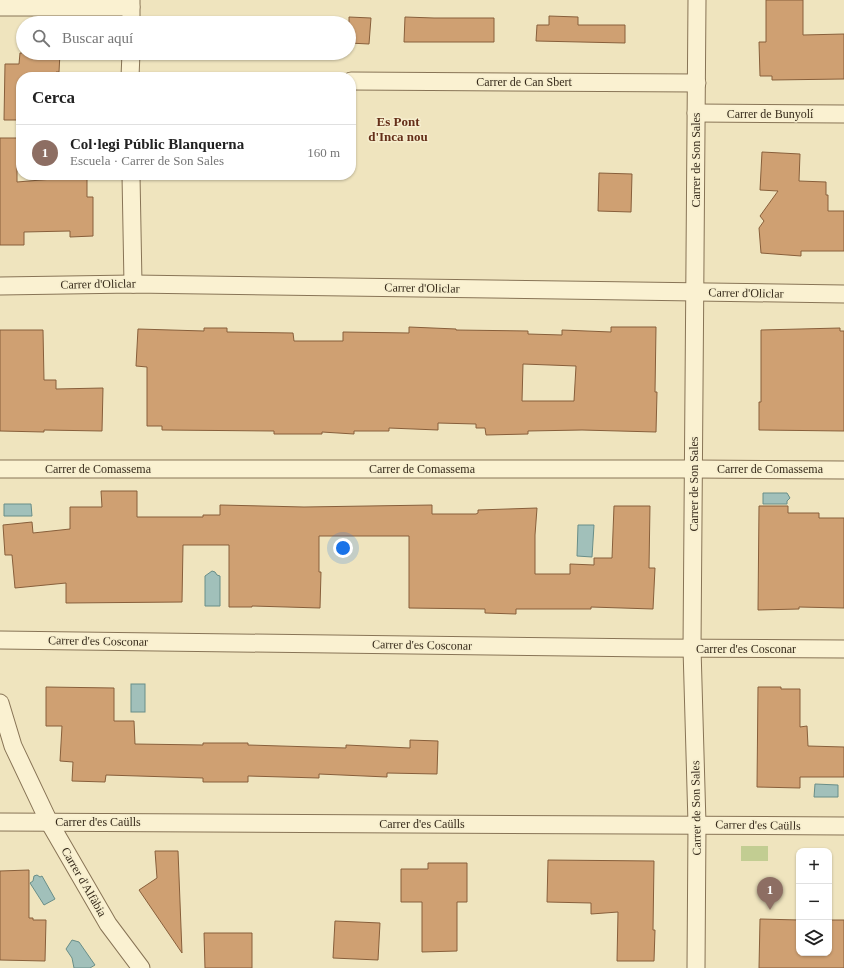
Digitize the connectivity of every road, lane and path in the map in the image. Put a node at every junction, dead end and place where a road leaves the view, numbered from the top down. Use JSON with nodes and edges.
{"nodes":[{"id":1,"x":697,"y":0,"type":"edge"},
{"id":2,"x":0,"y":7,"type":"edge"},
{"id":3,"x":131,"y":10,"type":"edge"},
{"id":4,"x":130,"y":60,"type":"edge"},
{"id":5,"x":130,"y":72,"type":"edge"},
{"id":6,"x":356,"y":81,"type":"edge"},
{"id":7,"x":697,"y":83,"type":"junction"},
{"id":8,"x":696,"y":114,"type":"junction"},
{"id":9,"x":844,"y":114,"type":"edge"},
{"id":10,"x":131,"y":180,"type":"edge"},
{"id":11,"x":133,"y":284,"type":"junction"},
{"id":12,"x":0,"y":286,"type":"edge"},
{"id":13,"x":695,"y":292,"type":"junction"},
{"id":14,"x":844,"y":294,"type":"edge"},
{"id":15,"x":0,"y":469,"type":"edge"},
{"id":16,"x":694,"y":469,"type":"junction"},
{"id":17,"x":844,"y":470,"type":"edge"},
{"id":18,"x":0,"y":640,"type":"edge"},
{"id":19,"x":692,"y":648,"type":"junction"},
{"id":20,"x":844,"y":649,"type":"edge"},
{"id":21,"x":0,"y":703,"type":"edge"},
{"id":22,"x":0,"y":822,"type":"edge"},
{"id":23,"x":49,"y":822,"type":"junction"},
{"id":24,"x":697,"y":824,"type":"junction"},
{"id":25,"x":844,"y":826,"type":"edge"},
{"id":26,"x":141,"y":968,"type":"edge"},
{"id":27,"x":696,"y":968,"type":"edge"}],
"edges":[{"from":1,"to":7,"type":"street","name":"Carrer de Son Sales"},
{"from":2,"to":3,"type":"street"},
{"from":4,"to":5,"type":"street"},
{"from":6,"to":7,"type":"street","name":"Carrer de Can Sbert"},
{"from":7,"to":8,"type":"street","name":"Carrer de Son Sales"},
{"from":8,"to":9,"type":"street","name":"Carrer de Bunyolí"},
{"from":8,"to":13,"type":"street","name":"Carrer de Son Sales"},
{"from":10,"to":11,"type":"street"},
{"from":11,"to":12,"type":"street","name":"Carrer d'Oliclar"},
{"from":11,"to":13,"type":"street","name":"Carrer d'Oliclar"},
{"from":13,"to":14,"type":"street","name":"Carrer d'Oliclar"},
{"from":13,"to":16,"type":"street","name":"Carrer de Son Sales"},
{"from":15,"to":16,"type":"street","name":"Carrer de Comassema"},
{"from":16,"to":17,"type":"street","name":"Carrer de Comassema"},
{"from":16,"to":19,"type":"street","name":"Carrer de Son Sales"},
{"from":18,"to":19,"type":"street","name":"Carrer d'es Cosconar"},
{"from":19,"to":20,"type":"street","name":"Carrer d'es Cosconar"},
{"from":19,"to":24,"type":"street","name":"Carrer de Son Sales"},
{"from":21,"to":23,"type":"street","name":"Carrer d'Alfàbia"},
{"from":22,"to":23,"type":"street","name":"Carrer d'es Caülls"},
{"from":23,"to":24,"type":"street","name":"Carrer d'es Caülls"},
{"from":23,"to":26,"type":"street","name":"Carrer d'Alfàbia"},
{"from":24,"to":25,"type":"street","name":"Carrer d'es Caülls"},
{"from":24,"to":27,"type":"street","name":"Carrer de Son Sales"}]}
